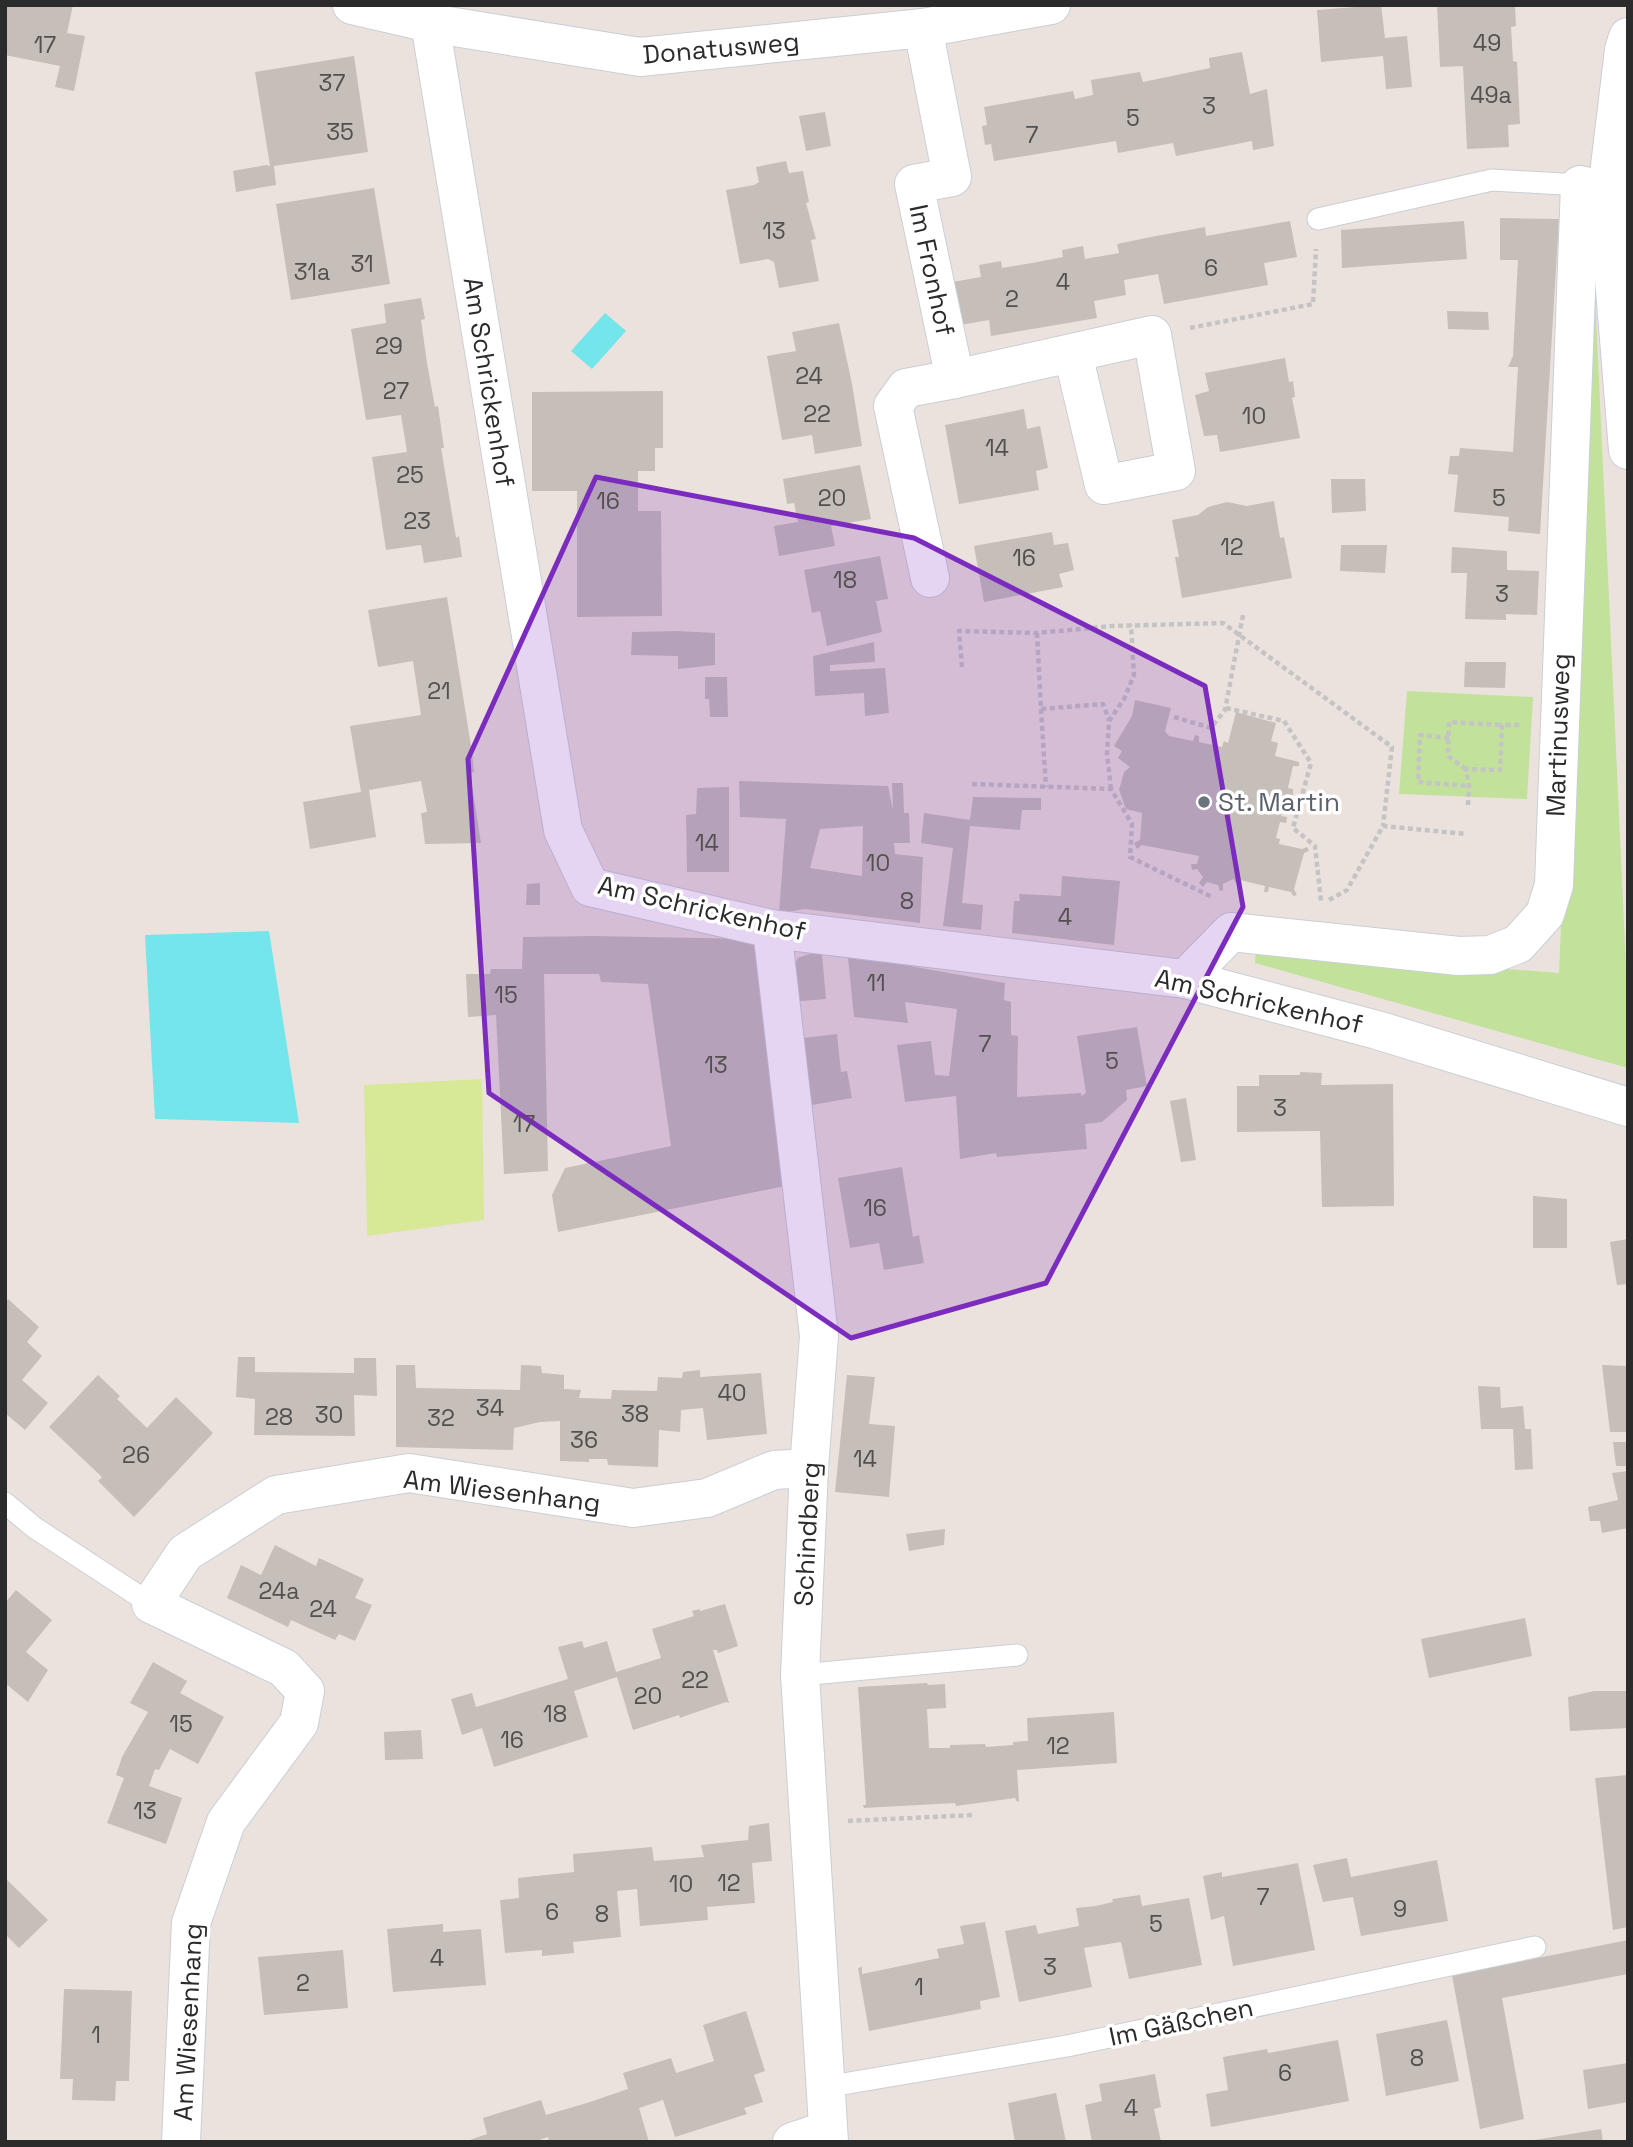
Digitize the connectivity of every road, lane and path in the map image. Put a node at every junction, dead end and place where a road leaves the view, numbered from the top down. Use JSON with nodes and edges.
{"nodes":[{"id":1,"x":352,"y":5,"type":"edge"},
{"id":2,"x":1051,"y":5,"type":"edge"},
{"id":3,"x":430,"y":23,"type":"junction"},
{"id":4,"x":923,"y":28,"type":"junction"},
{"id":5,"x":1628,"y":37,"type":"edge"},
{"id":6,"x":1593,"y":188,"type":"junction"},
{"id":7,"x":1318,"y":219,"type":"joint"},
{"id":8,"x":1620,"y":267,"type":"edge"},
{"id":9,"x":1152,"y":335,"type":"junction"},
{"id":10,"x":1073,"y":354,"type":"junction"},
{"id":11,"x":955,"y":379,"type":"junction"},
{"id":12,"x":1628,"y":450,"type":"edge"},
{"id":13,"x":930,"y":578,"type":"dead end"},
{"id":14,"x":1243,"y":615,"type":"dead end"},
{"id":15,"x":1131,"y":625,"type":"junction"},
{"id":16,"x":1037,"y":633,"type":"junction"},
{"id":17,"x":1241,"y":634,"type":"junction"},
{"id":18,"x":962,"y":667,"type":"dead end"},
{"id":19,"x":1226,"y":708,"type":"junction"},
{"id":20,"x":1041,"y":709,"type":"junction"},
{"id":21,"x":1174,"y":717,"type":"dead end"},
{"id":22,"x":1109,"y":721,"type":"junction"},
{"id":23,"x":1531,"y":724,"type":"dead end"},
{"id":24,"x":1502,"y":725,"type":"junction"},
{"id":25,"x":1449,"y":738,"type":"junction"},
{"id":26,"x":1466,"y":769,"type":"junction"},
{"id":27,"x":972,"y":785,"type":"dead end"},
{"id":28,"x":1469,"y":786,"type":"junction"},
{"id":29,"x":1046,"y":787,"type":"junction"},
{"id":30,"x":1111,"y":789,"type":"junction"},
{"id":31,"x":1468,"y":806,"type":"dead end"},
{"id":32,"x":1382,"y":826,"type":"junction"},
{"id":33,"x":1466,"y":834,"type":"dead end"},
{"id":34,"x":1224,"y":900,"type":"dead end"},
{"id":35,"x":772,"y":929,"type":"junction"},
{"id":36,"x":1185,"y":979,"type":"junction"},
{"id":37,"x":1628,"y":1107,"type":"edge"},
{"id":38,"x":809,"y":1468,"type":"junction"},
{"id":39,"x":5,"y":1503,"type":"edge"},
{"id":40,"x":151,"y":1604,"type":"junction"},
{"id":41,"x":1017,"y":1654,"type":"dead end"},
{"id":42,"x":800,"y":1675,"type":"junction"},
{"id":43,"x":972,"y":1815,"type":"dead end"},
{"id":44,"x":809,"y":1823,"type":"junction"},
{"id":45,"x":1535,"y":1947,"type":"dead end"},
{"id":46,"x":825,"y":2087,"type":"junction"},
{"id":47,"x":828,"y":2136,"type":"edge"},
{"id":48,"x":181,"y":2142,"type":"edge"},
{"id":49,"x":792,"y":2142,"type":"edge"}],
"edges":[{"from":1,"to":3,"type":"street","name":"Donatusweg"},
{"from":2,"to":4,"type":"street","name":"Donatusweg"},
{"from":3,"to":4,"type":"street","name":"Donatusweg"},
{"from":3,"to":35,"type":"street","name":"Am Schrickenhof"},
{"from":4,"to":11,"type":"street","name":"Im Fronhof"},
{"from":5,"to":6,"type":"street"},
{"from":6,"to":7,"type":"lane"},
{"from":6,"to":8,"type":"street"},
{"from":6,"to":36,"type":"street","name":"Martinusweg"},
{"from":7,"to":9,"type":"path"},
{"from":8,"to":12,"type":"street"},
{"from":9,"to":10,"type":"street"},
{"from":9,"to":10,"type":"street"},
{"from":10,"to":11,"type":"street"},
{"from":11,"to":13,"type":"street"},
{"from":14,"to":17,"type":"path"},
{"from":15,"to":16,"type":"path"},
{"from":15,"to":17,"type":"path"},
{"from":15,"to":22,"type":"path"},
{"from":16,"to":18,"type":"path"},
{"from":16,"to":20,"type":"path"},
{"from":17,"to":19,"type":"path"},
{"from":17,"to":32,"type":"path"},
{"from":19,"to":21,"type":"path"},
{"from":19,"to":32,"type":"path"},
{"from":20,"to":22,"type":"path"},
{"from":20,"to":29,"type":"path"},
{"from":22,"to":30,"type":"path"},
{"from":23,"to":24,"type":"path"},
{"from":24,"to":25,"type":"path"},
{"from":24,"to":26,"type":"path"},
{"from":25,"to":26,"type":"path"},
{"from":25,"to":28,"type":"path"},
{"from":26,"to":28,"type":"path"},
{"from":27,"to":29,"type":"path"},
{"from":28,"to":31,"type":"path"},
{"from":29,"to":30,"type":"path"},
{"from":30,"to":34,"type":"path"},
{"from":32,"to":33,"type":"path"},
{"from":35,"to":36,"type":"street","name":"Am Schrickenhof"},
{"from":35,"to":38,"type":"street","name":"Schindberg"},
{"from":36,"to":37,"type":"street","name":"Am Schrickenhof"},
{"from":38,"to":40,"type":"street","name":"Am Wiesenhang"},
{"from":38,"to":42,"type":"street","name":"Schindberg"},
{"from":39,"to":40,"type":"lane","name":"Am Wiesenhang"},
{"from":40,"to":48,"type":"street","name":"Am Wiesenhang"},
{"from":41,"to":42,"type":"lane"},
{"from":42,"to":44,"type":"street","name":"Schindberg"},
{"from":43,"to":44,"type":"path"},
{"from":44,"to":46,"type":"street","name":"Schindberg"},
{"from":45,"to":46,"type":"lane","name":"Im Gäßchen"},
{"from":46,"to":47,"type":"street","name":"Schindberg"},
{"from":47,"to":49,"type":"street"}]}
